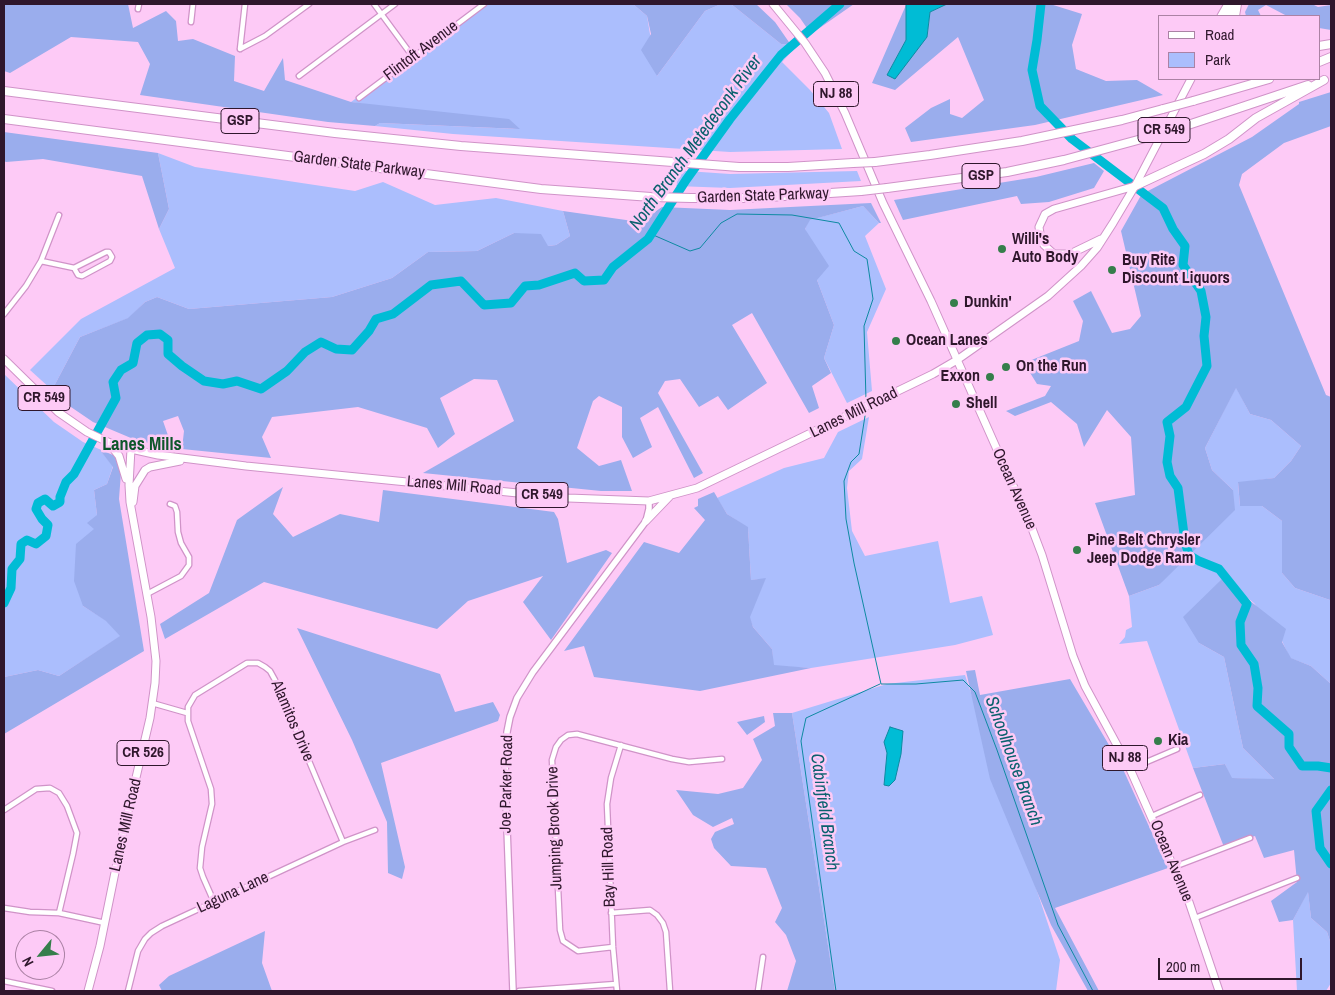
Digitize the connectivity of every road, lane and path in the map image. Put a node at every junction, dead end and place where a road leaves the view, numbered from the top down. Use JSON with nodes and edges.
{"nodes":[{"id":1,"x":193,"y":4,"type":"edge"},
{"id":2,"x":245,"y":4,"type":"edge"},
{"id":3,"x":309,"y":4,"type":"edge"},
{"id":4,"x":374,"y":4,"type":"edge"},
{"id":5,"x":396,"y":4,"type":"edge"},
{"id":6,"x":484,"y":4,"type":"edge"},
{"id":7,"x":773,"y":4,"type":"edge"},
{"id":8,"x":1228,"y":4,"type":"edge"},
{"id":9,"x":1236,"y":4,"type":"edge"},
{"id":10,"x":381,"y":14,"type":"junction"},
{"id":11,"x":1222,"y":15,"type":"edge"},
{"id":12,"x":1229,"y":15,"type":"edge"},
{"id":13,"x":191,"y":22,"type":"dead end"},
{"id":14,"x":413,"y":57,"type":"junction"},
{"id":15,"x":299,"y":76,"type":"dead end"},
{"id":16,"x":1328,"y":79,"type":"edge"},
{"id":17,"x":1190,"y":80,"type":"edge"},
{"id":18,"x":1266,"y":80,"type":"edge"},
{"id":19,"x":4,"y":91,"type":"edge"},
{"id":20,"x":359,"y":98,"type":"dead end"},
{"id":21,"x":4,"y":119,"type":"edge"},
{"id":22,"x":1138,"y":183,"type":"junction"},
{"id":23,"x":59,"y":215,"type":"dead end"},
{"id":24,"x":1102,"y":239,"type":"junction"},
{"id":25,"x":41,"y":261,"type":"junction"},
{"id":26,"x":74,"y":268,"type":"junction"},
{"id":27,"x":4,"y":314,"type":"edge"},
{"id":28,"x":4,"y":359,"type":"edge"},
{"id":29,"x":957,"y":360,"type":"junction"},
{"id":30,"x":106,"y":441,"type":"junction"},
{"id":31,"x":131,"y":449,"type":"junction"},
{"id":32,"x":191,"y":459,"type":"junction"},
{"id":33,"x":129,"y":491,"type":"junction"},
{"id":34,"x":670,"y":496,"type":"junction"},
{"id":35,"x":649,"y":501,"type":"junction"},
{"id":36,"x":170,"y":504,"type":"dead end"},
{"id":37,"x":132,"y":512,"type":"junction"},
{"id":38,"x":646,"y":521,"type":"junction"},
{"id":39,"x":147,"y":594,"type":"junction"},
{"id":40,"x":152,"y":703,"type":"junction"},
{"id":41,"x":187,"y":713,"type":"junction"},
{"id":42,"x":621,"y":745,"type":"junction"},
{"id":43,"x":1178,"y":749,"type":"dead end"},
{"id":44,"x":722,"y":759,"type":"dead end"},
{"id":45,"x":1130,"y":768,"type":"junction"},
{"id":46,"x":1200,"y":795,"type":"dead end"},
{"id":47,"x":4,"y":810,"type":"edge"},
{"id":48,"x":1152,"y":816,"type":"junction"},
{"id":49,"x":375,"y":830,"type":"dead end"},
{"id":50,"x":1250,"y":838,"type":"dead end"},
{"id":51,"x":343,"y":842,"type":"junction"},
{"id":52,"x":1174,"y":867,"type":"junction"},
{"id":53,"x":1297,"y":878,"type":"dead end"},
{"id":54,"x":214,"y":902,"type":"junction"},
{"id":55,"x":4,"y":908,"type":"edge"},
{"id":56,"x":59,"y":913,"type":"junction"},
{"id":57,"x":611,"y":913,"type":"junction"},
{"id":58,"x":1195,"y":918,"type":"junction"},
{"id":59,"x":105,"y":923,"type":"junction"},
{"id":60,"x":613,"y":947,"type":"junction"},
{"id":61,"x":763,"y":957,"type":"dead end"},
{"id":62,"x":4,"y":981,"type":"edge"},
{"id":63,"x":616,"y":984,"type":"junction"},
{"id":64,"x":52,"y":991,"type":"edge"},
{"id":65,"x":88,"y":991,"type":"edge"},
{"id":66,"x":128,"y":991,"type":"edge"},
{"id":67,"x":513,"y":991,"type":"edge"},
{"id":68,"x":520,"y":991,"type":"edge"},
{"id":69,"x":616,"y":991,"type":"edge"},
{"id":70,"x":670,"y":991,"type":"edge"},
{"id":71,"x":758,"y":991,"type":"edge"},
{"id":72,"x":1219,"y":991,"type":"edge"}],
"edges":[{"from":1,"to":13,"type":"street"},
{"from":2,"to":3,"type":"street"},
{"from":4,"to":10,"type":"street"},
{"from":5,"to":10,"type":"street"},
{"from":6,"to":14,"type":"street","name":"Flintoft Avenue"},
{"from":7,"to":29,"type":"main road","name":"Ocean Avenue","number":"NJ 88"},
{"from":8,"to":11,"type":"main road"},
{"from":9,"to":12,"type":"main road"},
{"from":10,"to":14,"type":"street"},
{"from":10,"to":15,"type":"street"},
{"from":14,"to":20,"type":"street","name":"Flintoft Avenue"},
{"from":16,"to":21,"type":"highway","name":"Garden State Parkway","number":"GSP","bridge":true},
{"from":16,"to":22,"type":"highway"},
{"from":17,"to":22,"type":"main road","number":"CR 549"},
{"from":18,"to":19,"type":"highway","name":"Garden State Parkway","number":"GSP","bridge":true},
{"from":22,"to":24,"type":"main road","number":"CR 549"},
{"from":22,"to":24,"type":"main road"},
{"from":23,"to":25,"type":"street"},
{"from":24,"to":29,"type":"main road","number":"CR 549"},
{"from":25,"to":26,"type":"street"},
{"from":25,"to":27,"type":"street"},
{"from":26,"to":26,"type":"street"},
{"from":28,"to":30,"type":"main road","name":"Lanes Mill Road","number":"CR 549"},
{"from":29,"to":34,"type":"main road","name":"Lanes Mill Road","number":"CR 549"},
{"from":29,"to":45,"type":"main road","name":"Ocean Avenue","number":"NJ 88"},
{"from":30,"to":31,"type":"main road","name":"Lanes Mill Road","number":"CR 549"},
{"from":30,"to":33,"type":"main road"},
{"from":31,"to":32,"type":"main road","name":"Lanes Mill Road","number":"CR 549"},
{"from":31,"to":33,"type":"main road","name":"Lanes Mill Road","number":"CR 526"},
{"from":32,"to":35,"type":"main road","name":"Lanes Mill Road","number":"CR 549"},
{"from":32,"to":37,"type":"main road"},
{"from":33,"to":37,"type":"main road","name":"Lanes Mill Road","number":"CR 526"},
{"from":34,"to":35,"type":"main road","name":"Lanes Mill Road","number":"CR 549"},
{"from":34,"to":38,"type":"main road"},
{"from":35,"to":38,"type":"street","name":"Joe Parker Road"},
{"from":36,"to":39,"type":"street"},
{"from":37,"to":39,"type":"main road","name":"Lanes Mill Road","number":"CR 526"},
{"from":38,"to":67,"type":"street","name":"Joe Parker Road"},
{"from":39,"to":40,"type":"main road","name":"Lanes Mill Road","number":"CR 526"},
{"from":40,"to":41,"type":"street"},
{"from":40,"to":59,"type":"main road","name":"Lanes Mill Road","number":"CR 526"},
{"from":41,"to":51,"type":"street","name":"Alamitos Drive"},
{"from":41,"to":54,"type":"street"},
{"from":42,"to":44,"type":"street","name":"Jumping Brook Drive"},
{"from":42,"to":57,"type":"street","name":"Bay Hill Road"},
{"from":42,"to":60,"type":"street","name":"Jumping Brook Drive"},
{"from":43,"to":45,"type":"street"},
{"from":45,"to":48,"type":"main road","name":"Ocean Avenue","number":"NJ 88"},
{"from":46,"to":48,"type":"street"},
{"from":47,"to":56,"type":"street"},
{"from":48,"to":52,"type":"main road","name":"Ocean Avenue","number":"NJ 88"},
{"from":49,"to":51,"type":"street","name":"Laguna Lane"},
{"from":50,"to":52,"type":"street"},
{"from":51,"to":54,"type":"street","name":"Laguna Lane"},
{"from":52,"to":58,"type":"main road","name":"Ocean Avenue","number":"NJ 88"},
{"from":53,"to":58,"type":"street"},
{"from":54,"to":66,"type":"street","name":"Laguna Lane"},
{"from":55,"to":56,"type":"street"},
{"from":56,"to":59,"type":"street"},
{"from":57,"to":60,"type":"street","name":"Bay Hill Road"},
{"from":57,"to":70,"type":"street"},
{"from":58,"to":72,"type":"main road","name":"Ocean Avenue","number":"NJ 88"},
{"from":59,"to":65,"type":"main road","name":"Lanes Mill Road","number":"CR 526"},
{"from":60,"to":63,"type":"street","name":"Bay Hill Road"},
{"from":61,"to":71,"type":"street"},
{"from":62,"to":64,"type":"street"},
{"from":63,"to":68,"type":"street"},
{"from":63,"to":69,"type":"street","name":"Bay Hill Road"}]}
